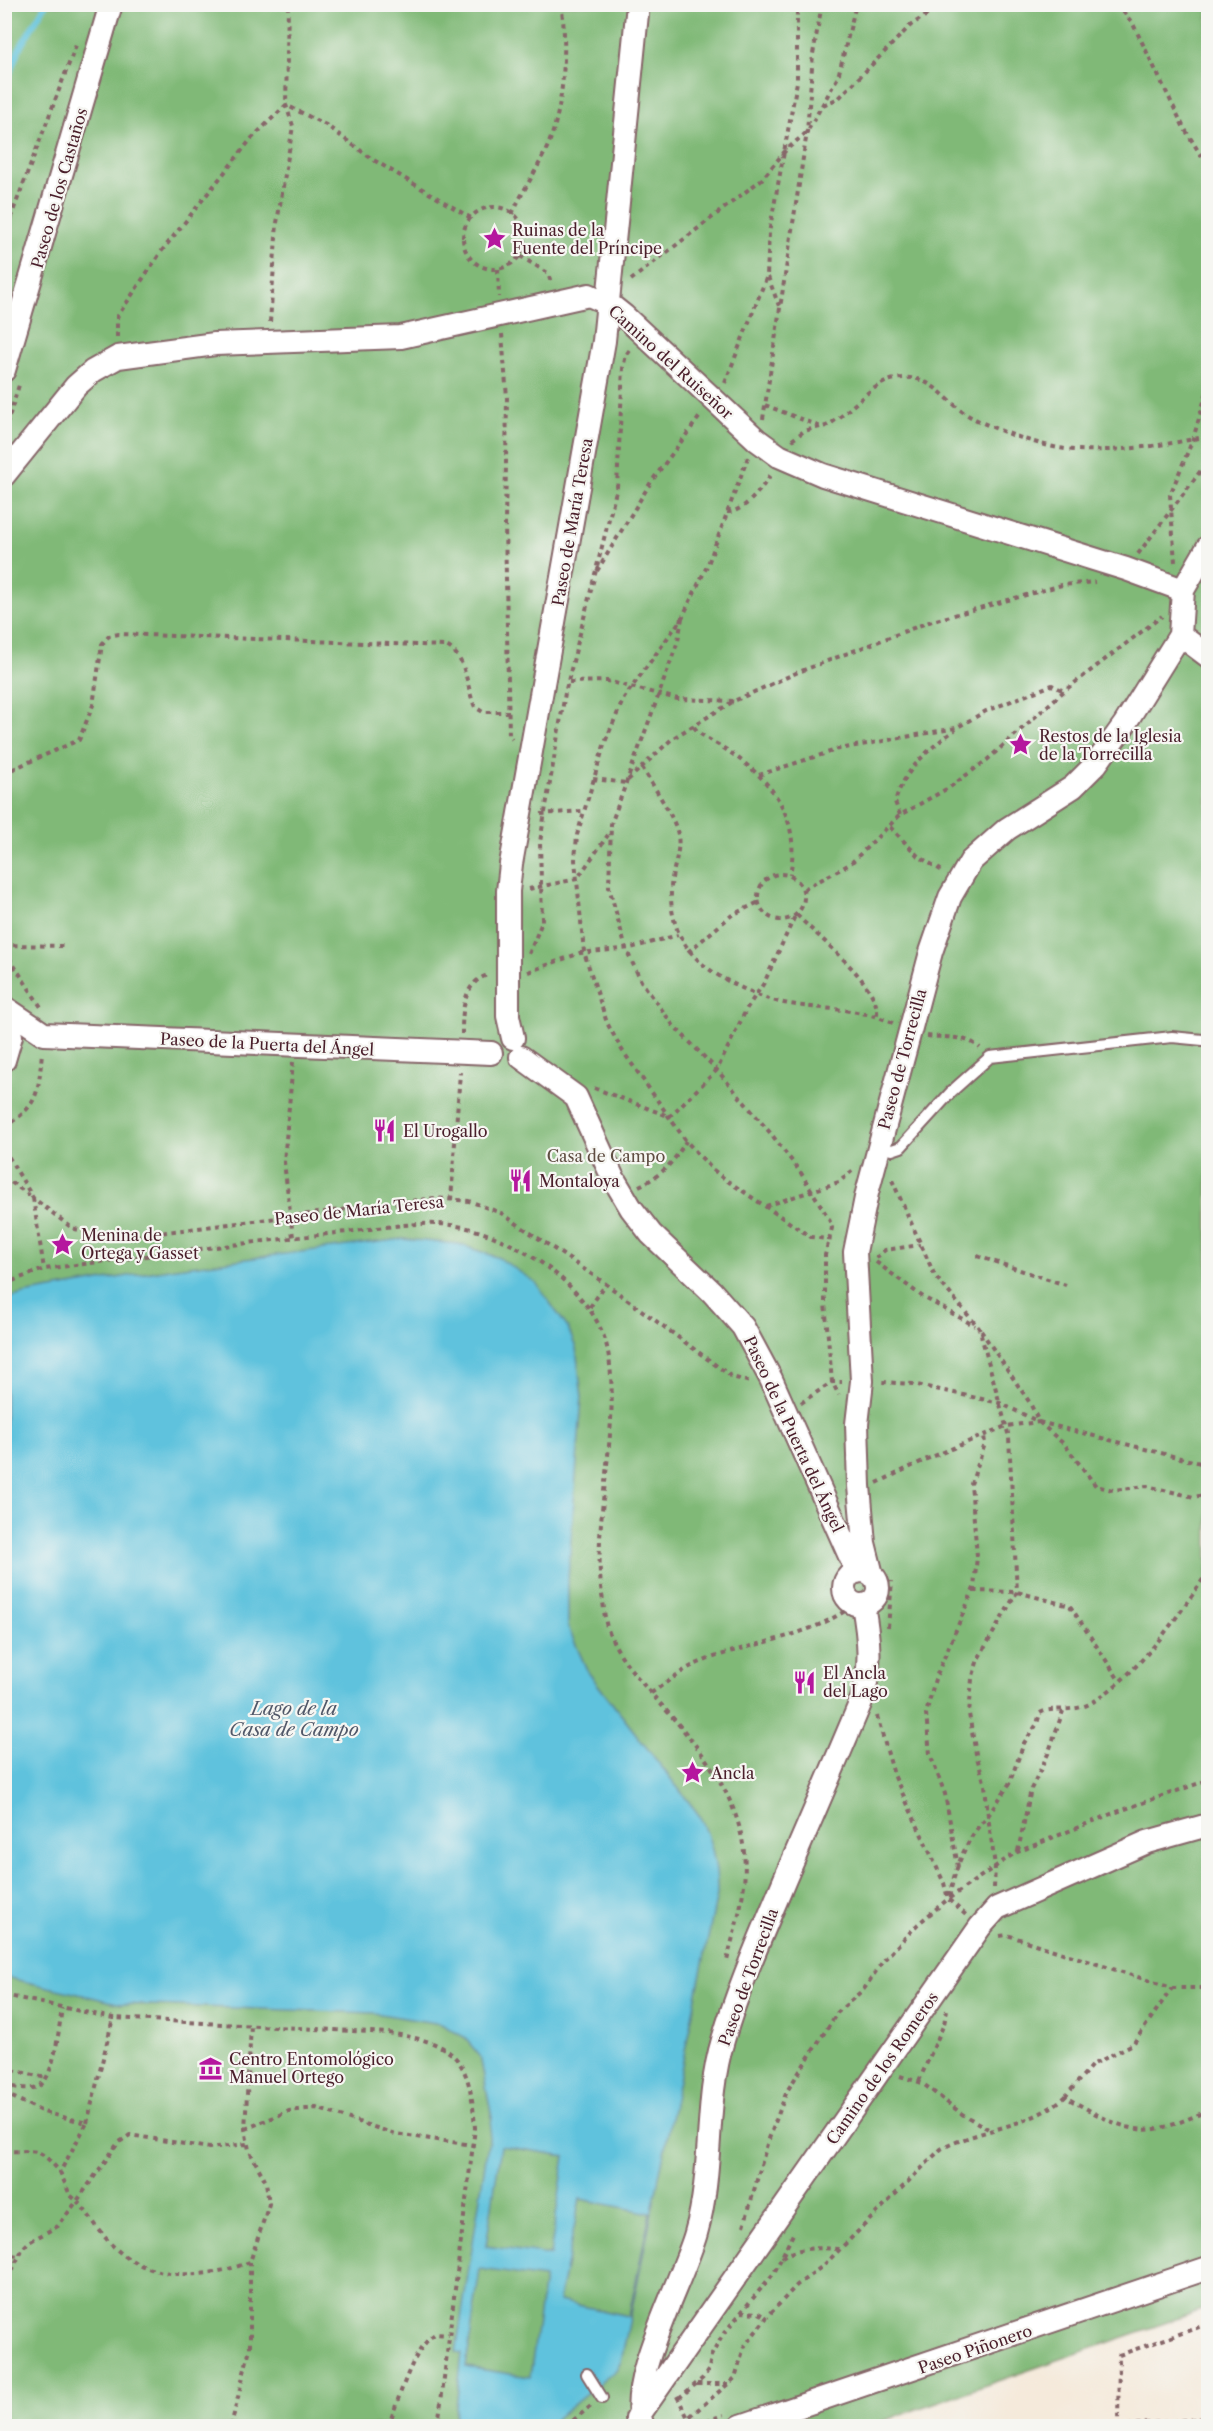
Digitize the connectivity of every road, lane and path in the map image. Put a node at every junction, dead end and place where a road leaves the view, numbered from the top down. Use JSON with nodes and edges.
{"nodes":[{"id":1,"x":111,"y":4,"type":"edge"},
{"id":2,"x":288,"y":4,"type":"edge"},
{"id":3,"x":561,"y":4,"type":"edge"},
{"id":4,"x":638,"y":4,"type":"edge"},
{"id":5,"x":798,"y":4,"type":"edge"},
{"id":6,"x":822,"y":4,"type":"edge"},
{"id":7,"x":856,"y":4,"type":"edge"},
{"id":8,"x":944,"y":4,"type":"edge"},
{"id":9,"x":1118,"y":4,"type":"edge"},
{"id":10,"x":79,"y":36,"type":"dead end"},
{"id":11,"x":286,"y":105,"type":"junction"},
{"id":12,"x":823,"y":105,"type":"junction"},
{"id":13,"x":807,"y":132,"type":"junction"},
{"id":14,"x":786,"y":150,"type":"junction"},
{"id":15,"x":1209,"y":167,"type":"edge"},
{"id":16,"x":512,"y":214,"type":"junction"},
{"id":17,"x":471,"y":218,"type":"junction"},
{"id":18,"x":4,"y":235,"type":"edge"},
{"id":19,"x":520,"y":256,"type":"junction"},
{"id":20,"x":767,"y":276,"type":"junction"},
{"id":21,"x":631,"y":280,"type":"dead end"},
{"id":22,"x":555,"y":302,"type":"junction"},
{"id":23,"x":609,"y":304,"type":"junction"},
{"id":24,"x":779,"y":308,"type":"junction"},
{"id":25,"x":500,"y":315,"type":"junction"},
{"id":26,"x":643,"y":334,"type":"junction"},
{"id":27,"x":269,"y":340,"type":"junction"},
{"id":28,"x":118,"y":357,"type":"junction"},
{"id":29,"x":4,"y":370,"type":"edge"},
{"id":30,"x":1209,"y":388,"type":"edge"},
{"id":31,"x":713,"y":401,"type":"junction"},
{"id":32,"x":765,"y":405,"type":"junction"},
{"id":33,"x":1209,"y":436,"type":"edge"},
{"id":34,"x":1193,"y":439,"type":"junction"},
{"id":35,"x":758,"y":440,"type":"junction"},
{"id":36,"x":1209,"y":461,"type":"edge"},
{"id":37,"x":4,"y":475,"type":"edge"},
{"id":38,"x":1172,"y":508,"type":"junction"},
{"id":39,"x":1209,"y":547,"type":"edge"},
{"id":40,"x":1126,"y":568,"type":"junction"},
{"id":41,"x":594,"y":575,"type":"junction"},
{"id":42,"x":1183,"y":590,"type":"junction"},
{"id":43,"x":682,"y":618,"type":"junction"},
{"id":44,"x":1181,"y":626,"type":"junction"},
{"id":45,"x":1209,"y":656,"type":"edge"},
{"id":46,"x":569,"y":682,"type":"junction"},
{"id":47,"x":631,"y":687,"type":"junction"},
{"id":48,"x":1064,"y":691,"type":"junction"},
{"id":49,"x":659,"y":694,"type":"junction"},
{"id":50,"x":735,"y":701,"type":"junction"},
{"id":51,"x":509,"y":712,"type":"junction"},
{"id":52,"x":694,"y":727,"type":"junction"},
{"id":53,"x":956,"y":728,"type":"junction"},
{"id":54,"x":533,"y":743,"type":"junction"},
{"id":55,"x":642,"y":767,"type":"junction"},
{"id":56,"x":4,"y":773,"type":"edge"},
{"id":57,"x":759,"y":775,"type":"junction"},
{"id":58,"x":593,"y":779,"type":"junction"},
{"id":59,"x":627,"y":782,"type":"junction"},
{"id":60,"x":582,"y":811,"type":"junction"},
{"id":61,"x":520,"y":813,"type":"junction"},
{"id":62,"x":543,"y":814,"type":"junction"},
{"id":63,"x":900,"y":815,"type":"junction"},
{"id":64,"x":890,"y":827,"type":"junction"},
{"id":65,"x":609,"y":834,"type":"junction"},
{"id":66,"x":790,"y":875,"type":"junction"},
{"id":67,"x":577,"y":879,"type":"junction"},
{"id":68,"x":958,"y":879,"type":"junction"},
{"id":69,"x":542,"y":886,"type":"junction"},
{"id":70,"x":804,"y":889,"type":"junction"},
{"id":71,"x":508,"y":891,"type":"junction"},
{"id":72,"x":759,"y":903,"type":"junction"},
{"id":73,"x":796,"y":915,"type":"junction"},
{"id":74,"x":678,"y":934,"type":"junction"},
{"id":75,"x":4,"y":945,"type":"edge"},
{"id":76,"x":65,"y":946,"type":"dead end"},
{"id":77,"x":626,"y":949,"type":"junction"},
{"id":78,"x":4,"y":950,"type":"edge"},
{"id":79,"x":584,"y":952,"type":"junction"},
{"id":80,"x":688,"y":952,"type":"junction"},
{"id":81,"x":513,"y":971,"type":"junction"},
{"id":82,"x":757,"y":994,"type":"junction"},
{"id":83,"x":4,"y":1007,"type":"edge"},
{"id":84,"x":42,"y":1010,"type":"dead end"},
{"id":85,"x":877,"y":1015,"type":"junction"},
{"id":86,"x":908,"y":1033,"type":"junction"},
{"id":87,"x":1203,"y":1040,"type":"dead end"},
{"id":88,"x":43,"y":1043,"type":"junction"},
{"id":89,"x":294,"y":1046,"type":"junction"},
{"id":90,"x":517,"y":1047,"type":"junction"},
{"id":91,"x":461,"y":1053,"type":"junction"},
{"id":92,"x":990,"y":1057,"type":"junction"},
{"id":93,"x":4,"y":1062,"type":"edge"},
{"id":94,"x":717,"y":1070,"type":"junction"},
{"id":95,"x":596,"y":1089,"type":"dead end"},
{"id":96,"x":669,"y":1117,"type":"junction"},
{"id":97,"x":4,"y":1127,"type":"edge"},
{"id":98,"x":686,"y":1141,"type":"junction"},
{"id":99,"x":4,"y":1149,"type":"edge"},
{"id":100,"x":882,"y":1154,"type":"junction"},
{"id":101,"x":4,"y":1177,"type":"edge"},
{"id":102,"x":812,"y":1190,"type":"junction"},
{"id":103,"x":622,"y":1194,"type":"junction"},
{"id":104,"x":33,"y":1198,"type":"junction"},
{"id":105,"x":451,"y":1200,"type":"junction"},
{"id":106,"x":766,"y":1206,"type":"junction"},
{"id":107,"x":292,"y":1216,"type":"junction"},
{"id":108,"x":293,"y":1238,"type":"junction"},
{"id":109,"x":827,"y":1239,"type":"junction"},
{"id":110,"x":920,"y":1245,"type":"junction"},
{"id":111,"x":862,"y":1251,"type":"junction"},
{"id":112,"x":976,"y":1256,"type":"dead end"},
{"id":113,"x":44,"y":1269,"type":"junction"},
{"id":114,"x":4,"y":1284,"type":"edge"},
{"id":115,"x":606,"y":1284,"type":"junction"},
{"id":116,"x":1066,"y":1285,"type":"dead end"},
{"id":117,"x":590,"y":1306,"type":"junction"},
{"id":118,"x":979,"y":1328,"type":"junction"},
{"id":119,"x":771,"y":1379,"type":"junction"},
{"id":120,"x":862,"y":1381,"type":"junction"},
{"id":121,"x":832,"y":1382,"type":"junction"},
{"id":122,"x":1000,"y":1403,"type":"junction"},
{"id":123,"x":793,"y":1404,"type":"junction"},
{"id":124,"x":1039,"y":1422,"type":"junction"},
{"id":125,"x":857,"y":1424,"type":"junction"},
{"id":126,"x":1006,"y":1426,"type":"junction"},
{"id":127,"x":984,"y":1435,"type":"junction"},
{"id":128,"x":1209,"y":1465,"type":"edge"},
{"id":129,"x":859,"y":1486,"type":"junction"},
{"id":130,"x":1209,"y":1494,"type":"edge"},
{"id":131,"x":1209,"y":1572,"type":"edge"},
{"id":132,"x":873,"y":1573,"type":"junction"},
{"id":133,"x":973,"y":1591,"type":"junction"},
{"id":134,"x":1017,"y":1592,"type":"junction"},
{"id":135,"x":859,"y":1604,"type":"junction"},
{"id":136,"x":888,"y":1630,"type":"dead end"},
{"id":137,"x":1119,"y":1680,"type":"junction"},
{"id":138,"x":651,"y":1693,"type":"junction"},
{"id":139,"x":1063,"y":1711,"type":"junction"},
{"id":140,"x":988,"y":1816,"type":"junction"},
{"id":141,"x":1209,"y":1825,"type":"edge"},
{"id":142,"x":1018,"y":1852,"type":"dead end"},
{"id":143,"x":958,"y":1867,"type":"junction"},
{"id":144,"x":948,"y":1899,"type":"dead end"},
{"id":145,"x":997,"y":1908,"type":"junction"},
{"id":146,"x":725,"y":1969,"type":"dead end"},
{"id":147,"x":1172,"y":1988,"type":"dead end"},
{"id":148,"x":4,"y":1995,"type":"edge"},
{"id":149,"x":62,"y":2008,"type":"junction"},
{"id":150,"x":945,"y":2008,"type":"dead end"},
{"id":151,"x":113,"y":2018,"type":"junction"},
{"id":152,"x":251,"y":2026,"type":"junction"},
{"id":153,"x":4,"y":2068,"type":"edge"},
{"id":154,"x":899,"y":2075,"type":"dead end"},
{"id":155,"x":46,"y":2078,"type":"junction"},
{"id":156,"x":919,"y":2081,"type":"junction"},
{"id":157,"x":4,"y":2086,"type":"edge"},
{"id":158,"x":4,"y":2093,"type":"edge"},
{"id":159,"x":1065,"y":2097,"type":"junction"},
{"id":160,"x":1209,"y":2111,"type":"edge"},
{"id":161,"x":87,"y":2123,"type":"junction"},
{"id":162,"x":245,"y":2129,"type":"junction"},
{"id":163,"x":991,"y":2131,"type":"junction"},
{"id":164,"x":248,"y":2144,"type":"junction"},
{"id":165,"x":473,"y":2145,"type":"junction"},
{"id":166,"x":4,"y":2151,"type":"edge"},
{"id":167,"x":60,"y":2172,"type":"junction"},
{"id":168,"x":77,"y":2201,"type":"junction"},
{"id":169,"x":840,"y":2249,"type":"junction"},
{"id":170,"x":18,"y":2256,"type":"junction"},
{"id":171,"x":4,"y":2258,"type":"edge"},
{"id":172,"x":779,"y":2260,"type":"dead end"},
{"id":173,"x":250,"y":2262,"type":"junction"},
{"id":174,"x":1209,"y":2268,"type":"edge"},
{"id":175,"x":4,"y":2287,"type":"edge"},
{"id":176,"x":740,"y":2312,"type":"dead end"},
{"id":177,"x":767,"y":2317,"type":"junction"},
{"id":178,"x":1209,"y":2324,"type":"edge"},
{"id":179,"x":448,"y":2335,"type":"junction"},
{"id":180,"x":587,"y":2373,"type":"dead end"},
{"id":181,"x":661,"y":2384,"type":"junction"},
{"id":182,"x":730,"y":2384,"type":"junction"},
{"id":183,"x":693,"y":2385,"type":"dead end"},
{"id":184,"x":602,"y":2398,"type":"joint"},
{"id":185,"x":688,"y":2418,"type":"junction"},
{"id":186,"x":1209,"y":2418,"type":"edge"},
{"id":187,"x":638,"y":2423,"type":"edge"},
{"id":188,"x":690,"y":2426,"type":"edge"},
{"id":189,"x":1117,"y":2426,"type":"edge"},
{"id":190,"x":231,"y":2427,"type":"edge"},
{"id":191,"x":388,"y":2427,"type":"edge"},
{"id":192,"x":438,"y":2427,"type":"edge"},
{"id":193,"x":566,"y":2427,"type":"edge"},
{"id":194,"x":741,"y":2427,"type":"edge"}],
"edges":[{"from":1,"to":29,"type":"street","name":"Paseo de los Castaños"},
{"from":2,"to":11,"type":"path"},
{"from":3,"to":16,"type":"path"},
{"from":4,"to":23,"type":"street","name":"Paseo de María Teresa"},
{"from":5,"to":14,"type":"path"},
{"from":6,"to":13,"type":"path"},
{"from":7,"to":12,"type":"path"},
{"from":8,"to":12,"type":"path"},
{"from":9,"to":15,"type":"path"},
{"from":10,"to":18,"type":"path"},
{"from":11,"to":17,"type":"path"},
{"from":11,"to":27,"type":"path"},
{"from":11,"to":28,"type":"path"},
{"from":12,"to":13,"type":"path"},
{"from":13,"to":14,"type":"path"},
{"from":13,"to":24,"type":"path"},
{"from":14,"to":20,"type":"path"},
{"from":14,"to":21,"type":"path"},
{"from":16,"to":17,"type":"path"},
{"from":16,"to":19,"type":"path"},
{"from":17,"to":19,"type":"path"},
{"from":19,"to":22,"type":"path"},
{"from":20,"to":24,"type":"path"},
{"from":20,"to":31,"type":"path"},
{"from":22,"to":23,"type":"street","name":"Camino del Ruiseñor"},
{"from":22,"to":25,"type":"street","name":"Camino del Ruiseñor"},
{"from":23,"to":26,"type":"street","name":"Camino del Ruiseñor"},
{"from":23,"to":54,"type":"street","name":"Paseo de María Teresa"},
{"from":24,"to":32,"type":"path"},
{"from":25,"to":27,"type":"street","name":"Camino del Ruiseñor"},
{"from":25,"to":51,"type":"path"},
{"from":26,"to":31,"type":"street","name":"Camino del Ruiseñor"},
{"from":26,"to":41,"type":"path"},
{"from":27,"to":28,"type":"street","name":"Camino del Ruiseñor"},
{"from":28,"to":37,"type":"street","name":"Camino del Ruiseñor"},
{"from":30,"to":34,"type":"path"},
{"from":31,"to":35,"type":"street","name":"Camino del Ruiseñor"},
{"from":31,"to":41,"type":"path"},
{"from":32,"to":34,"type":"path"},
{"from":32,"to":35,"type":"path"},
{"from":33,"to":34,"type":"path"},
{"from":34,"to":38,"type":"path"},
{"from":35,"to":40,"type":"street","name":"Camino del Ruiseñor"},
{"from":35,"to":43,"type":"path"},
{"from":36,"to":38,"type":"path"},
{"from":38,"to":40,"type":"path"},
{"from":38,"to":42,"type":"path"},
{"from":39,"to":42,"type":"street"},
{"from":40,"to":42,"type":"street","name":"Camino del Ruiseñor"},
{"from":40,"to":50,"type":"path"},
{"from":41,"to":46,"type":"path"},
{"from":42,"to":44,"type":"street"},
{"from":43,"to":47,"type":"path"},
{"from":43,"to":49,"type":"path"},
{"from":44,"to":45,"type":"street"},
{"from":44,"to":48,"type":"path"},
{"from":44,"to":68,"type":"street","name":"Paseo de Torrecilla"},
{"from":46,"to":47,"type":"path"},
{"from":46,"to":62,"type":"path"},
{"from":47,"to":49,"type":"path"},
{"from":47,"to":58,"type":"path"},
{"from":48,"to":53,"type":"path"},
{"from":48,"to":63,"type":"path"},
{"from":49,"to":50,"type":"path"},
{"from":49,"to":59,"type":"path"},
{"from":50,"to":52,"type":"path"},
{"from":51,"to":54,"type":"path"},
{"from":51,"to":56,"type":"path"},
{"from":52,"to":55,"type":"path"},
{"from":52,"to":57,"type":"path"},
{"from":53,"to":57,"type":"path"},
{"from":53,"to":63,"type":"path"},
{"from":54,"to":61,"type":"street","name":"Paseo de María Teresa"},
{"from":55,"to":59,"type":"path"},
{"from":55,"to":74,"type":"path"},
{"from":57,"to":66,"type":"path"},
{"from":58,"to":59,"type":"path"},
{"from":58,"to":60,"type":"path"},
{"from":59,"to":65,"type":"path"},
{"from":60,"to":62,"type":"path"},
{"from":60,"to":67,"type":"path"},
{"from":61,"to":62,"type":"path"},
{"from":61,"to":71,"type":"street","name":"Paseo de María Teresa"},
{"from":62,"to":69,"type":"path"},
{"from":63,"to":64,"type":"path"},
{"from":64,"to":68,"type":"path"},
{"from":64,"to":70,"type":"path"},
{"from":65,"to":67,"type":"path"},
{"from":65,"to":77,"type":"path"},
{"from":66,"to":70,"type":"path"},
{"from":66,"to":72,"type":"path"},
{"from":67,"to":69,"type":"path"},
{"from":67,"to":79,"type":"path"},
{"from":68,"to":86,"type":"street","name":"Paseo de Torrecilla"},
{"from":69,"to":71,"type":"path"},
{"from":69,"to":81,"type":"path"},
{"from":70,"to":73,"type":"path"},
{"from":71,"to":81,"type":"street","name":"Paseo de María Teresa"},
{"from":72,"to":73,"type":"path"},
{"from":72,"to":80,"type":"path"},
{"from":73,"to":82,"type":"path"},
{"from":73,"to":85,"type":"path"},
{"from":74,"to":77,"type":"path"},
{"from":74,"to":80,"type":"path"},
{"from":75,"to":76,"type":"path"},
{"from":77,"to":79,"type":"path"},
{"from":77,"to":94,"type":"path"},
{"from":78,"to":84,"type":"path"},
{"from":79,"to":81,"type":"path"},
{"from":79,"to":96,"type":"path"},
{"from":80,"to":82,"type":"path"},
{"from":81,"to":90,"type":"street","name":"Paseo de María Teresa"},
{"from":81,"to":91,"type":"path"},
{"from":82,"to":85,"type":"path"},
{"from":82,"to":94,"type":"path"},
{"from":83,"to":88,"type":"street"},
{"from":83,"to":93,"type":"street"},
{"from":85,"to":86,"type":"path"},
{"from":86,"to":92,"type":"path"},
{"from":86,"to":100,"type":"street","name":"Paseo de Torrecilla"},
{"from":87,"to":92,"type":"lane"},
{"from":88,"to":89,"type":"street","name":"Paseo de la Puerta del Ángel"},
{"from":88,"to":93,"type":"street"},
{"from":88,"to":97,"type":"path"},
{"from":89,"to":91,"type":"street","name":"Paseo de la Puerta del Ángel"},
{"from":89,"to":107,"type":"path"},
{"from":90,"to":91,"type":"street","name":"Paseo de la Puerta del Ángel"},
{"from":90,"to":103,"type":"street","name":"Paseo de la Puerta del Ángel"},
{"from":91,"to":105,"type":"path"},
{"from":92,"to":100,"type":"lane"},
{"from":94,"to":96,"type":"path"},
{"from":94,"to":102,"type":"path"},
{"from":95,"to":96,"type":"path"},
{"from":96,"to":98,"type":"path"},
{"from":98,"to":103,"type":"path"},
{"from":98,"to":106,"type":"path"},
{"from":99,"to":104,"type":"path","name":"Paseo de María Teresa"},
{"from":100,"to":102,"type":"path"},
{"from":100,"to":110,"type":"path"},
{"from":100,"to":111,"type":"street","name":"Paseo de Torrecilla"},
{"from":101,"to":104,"type":"path"},
{"from":102,"to":106,"type":"path"},
{"from":102,"to":109,"type":"path"},
{"from":103,"to":119,"type":"street","name":"Paseo de la Puerta del Ángel"},
{"from":104,"to":107,"type":"path","name":"Paseo de María Teresa"},
{"from":104,"to":113,"type":"path"},
{"from":105,"to":107,"type":"path","name":"Paseo de María Teresa"},
{"from":105,"to":115,"type":"path","name":"Paseo de María Teresa"},
{"from":106,"to":109,"type":"path"},
{"from":107,"to":108,"type":"path"},
{"from":108,"to":113,"type":"path"},
{"from":108,"to":117,"type":"path"},
{"from":109,"to":111,"type":"path"},
{"from":109,"to":121,"type":"path"},
{"from":110,"to":111,"type":"path"},
{"from":110,"to":118,"type":"path"},
{"from":111,"to":118,"type":"path"},
{"from":111,"to":120,"type":"street","name":"Paseo de Torrecilla"},
{"from":112,"to":116,"type":"path"},
{"from":113,"to":114,"type":"path"},
{"from":115,"to":117,"type":"path"},
{"from":115,"to":119,"type":"path","name":"Paseo de María Teresa"},
{"from":117,"to":138,"type":"path"},
{"from":118,"to":122,"type":"path"},
{"from":118,"to":124,"type":"path"},
{"from":119,"to":123,"type":"street","name":"Paseo de la Puerta del Ángel"},
{"from":120,"to":121,"type":"path"},
{"from":120,"to":122,"type":"path"},
{"from":120,"to":125,"type":"street","name":"Paseo de Torrecilla"},
{"from":121,"to":123,"type":"path"},
{"from":121,"to":125,"type":"path"},
{"from":122,"to":124,"type":"path"},
{"from":122,"to":126,"type":"path"},
{"from":123,"to":132,"type":"street","name":"Paseo de la Puerta del Ángel"},
{"from":124,"to":126,"type":"path"},
{"from":124,"to":128,"type":"path"},
{"from":124,"to":130,"type":"path"},
{"from":125,"to":129,"type":"street","name":"Paseo de Torrecilla"},
{"from":126,"to":127,"type":"path"},
{"from":126,"to":134,"type":"path"},
{"from":127,"to":129,"type":"path"},
{"from":127,"to":133,"type":"path"},
{"from":129,"to":132,"type":"street","name":"Paseo de Torrecilla"},
{"from":131,"to":137,"type":"path"},
{"from":132,"to":135,"type":"street","name":"Paseo de Torrecilla"},
{"from":132,"to":136,"type":"path"},
{"from":133,"to":134,"type":"path"},
{"from":133,"to":143,"type":"path"},
{"from":134,"to":137,"type":"path"},
{"from":134,"to":140,"type":"path"},
{"from":135,"to":138,"type":"path"},
{"from":135,"to":187,"type":"street","name":"Paseo de Torrecilla"},
{"from":137,"to":139,"type":"path"},
{"from":138,"to":146,"type":"path"},
{"from":139,"to":140,"type":"path"},
{"from":139,"to":142,"type":"path"},
{"from":140,"to":143,"type":"path"},
{"from":140,"to":145,"type":"path"},
{"from":141,"to":145,"type":"street","name":"Camino de los Romeros"},
{"from":143,"to":144,"type":"path"},
{"from":145,"to":181,"type":"street","name":"Camino de los Romeros"},
{"from":147,"to":159,"type":"path"},
{"from":148,"to":149,"type":"path"},
{"from":149,"to":151,"type":"path"},
{"from":149,"to":155,"type":"path"},
{"from":150,"to":156,"type":"path"},
{"from":151,"to":152,"type":"path"},
{"from":151,"to":161,"type":"path"},
{"from":152,"to":162,"type":"path"},
{"from":152,"to":165,"type":"path"},
{"from":153,"to":155,"type":"path"},
{"from":154,"to":156,"type":"path"},
{"from":155,"to":157,"type":"path"},
{"from":156,"to":163,"type":"path"},
{"from":158,"to":161,"type":"path"},
{"from":159,"to":160,"type":"path"},
{"from":159,"to":163,"type":"path"},
{"from":161,"to":167,"type":"path"},
{"from":162,"to":164,"type":"path"},
{"from":162,"to":165,"type":"path"},
{"from":163,"to":169,"type":"path"},
{"from":164,"to":168,"type":"path"},
{"from":164,"to":173,"type":"path"},
{"from":165,"to":179,"type":"path"},
{"from":166,"to":167,"type":"path"},
{"from":167,"to":168,"type":"path"},
{"from":168,"to":170,"type":"path"},
{"from":168,"to":173,"type":"path"},
{"from":169,"to":172,"type":"path"},
{"from":169,"to":177,"type":"path"},
{"from":170,"to":171,"type":"path"},
{"from":170,"to":175,"type":"path"},
{"from":173,"to":190,"type":"path"},
{"from":174,"to":194,"type":"street","name":"Paseo Piñonero"},
{"from":176,"to":177,"type":"path"},
{"from":177,"to":182,"type":"path"},
{"from":178,"to":189,"type":"path"},
{"from":179,"to":191,"type":"path"},
{"from":179,"to":192,"type":"path"},
{"from":180,"to":184,"type":"lane"},
{"from":181,"to":185,"type":"path"},
{"from":181,"to":187,"type":"street","name":"Camino de los Romeros"},
{"from":182,"to":183,"type":"path"},
{"from":182,"to":185,"type":"path"},
{"from":184,"to":193,"type":"path"},
{"from":185,"to":188,"type":"path"},
{"from":186,"to":189,"type":"path"}]}
